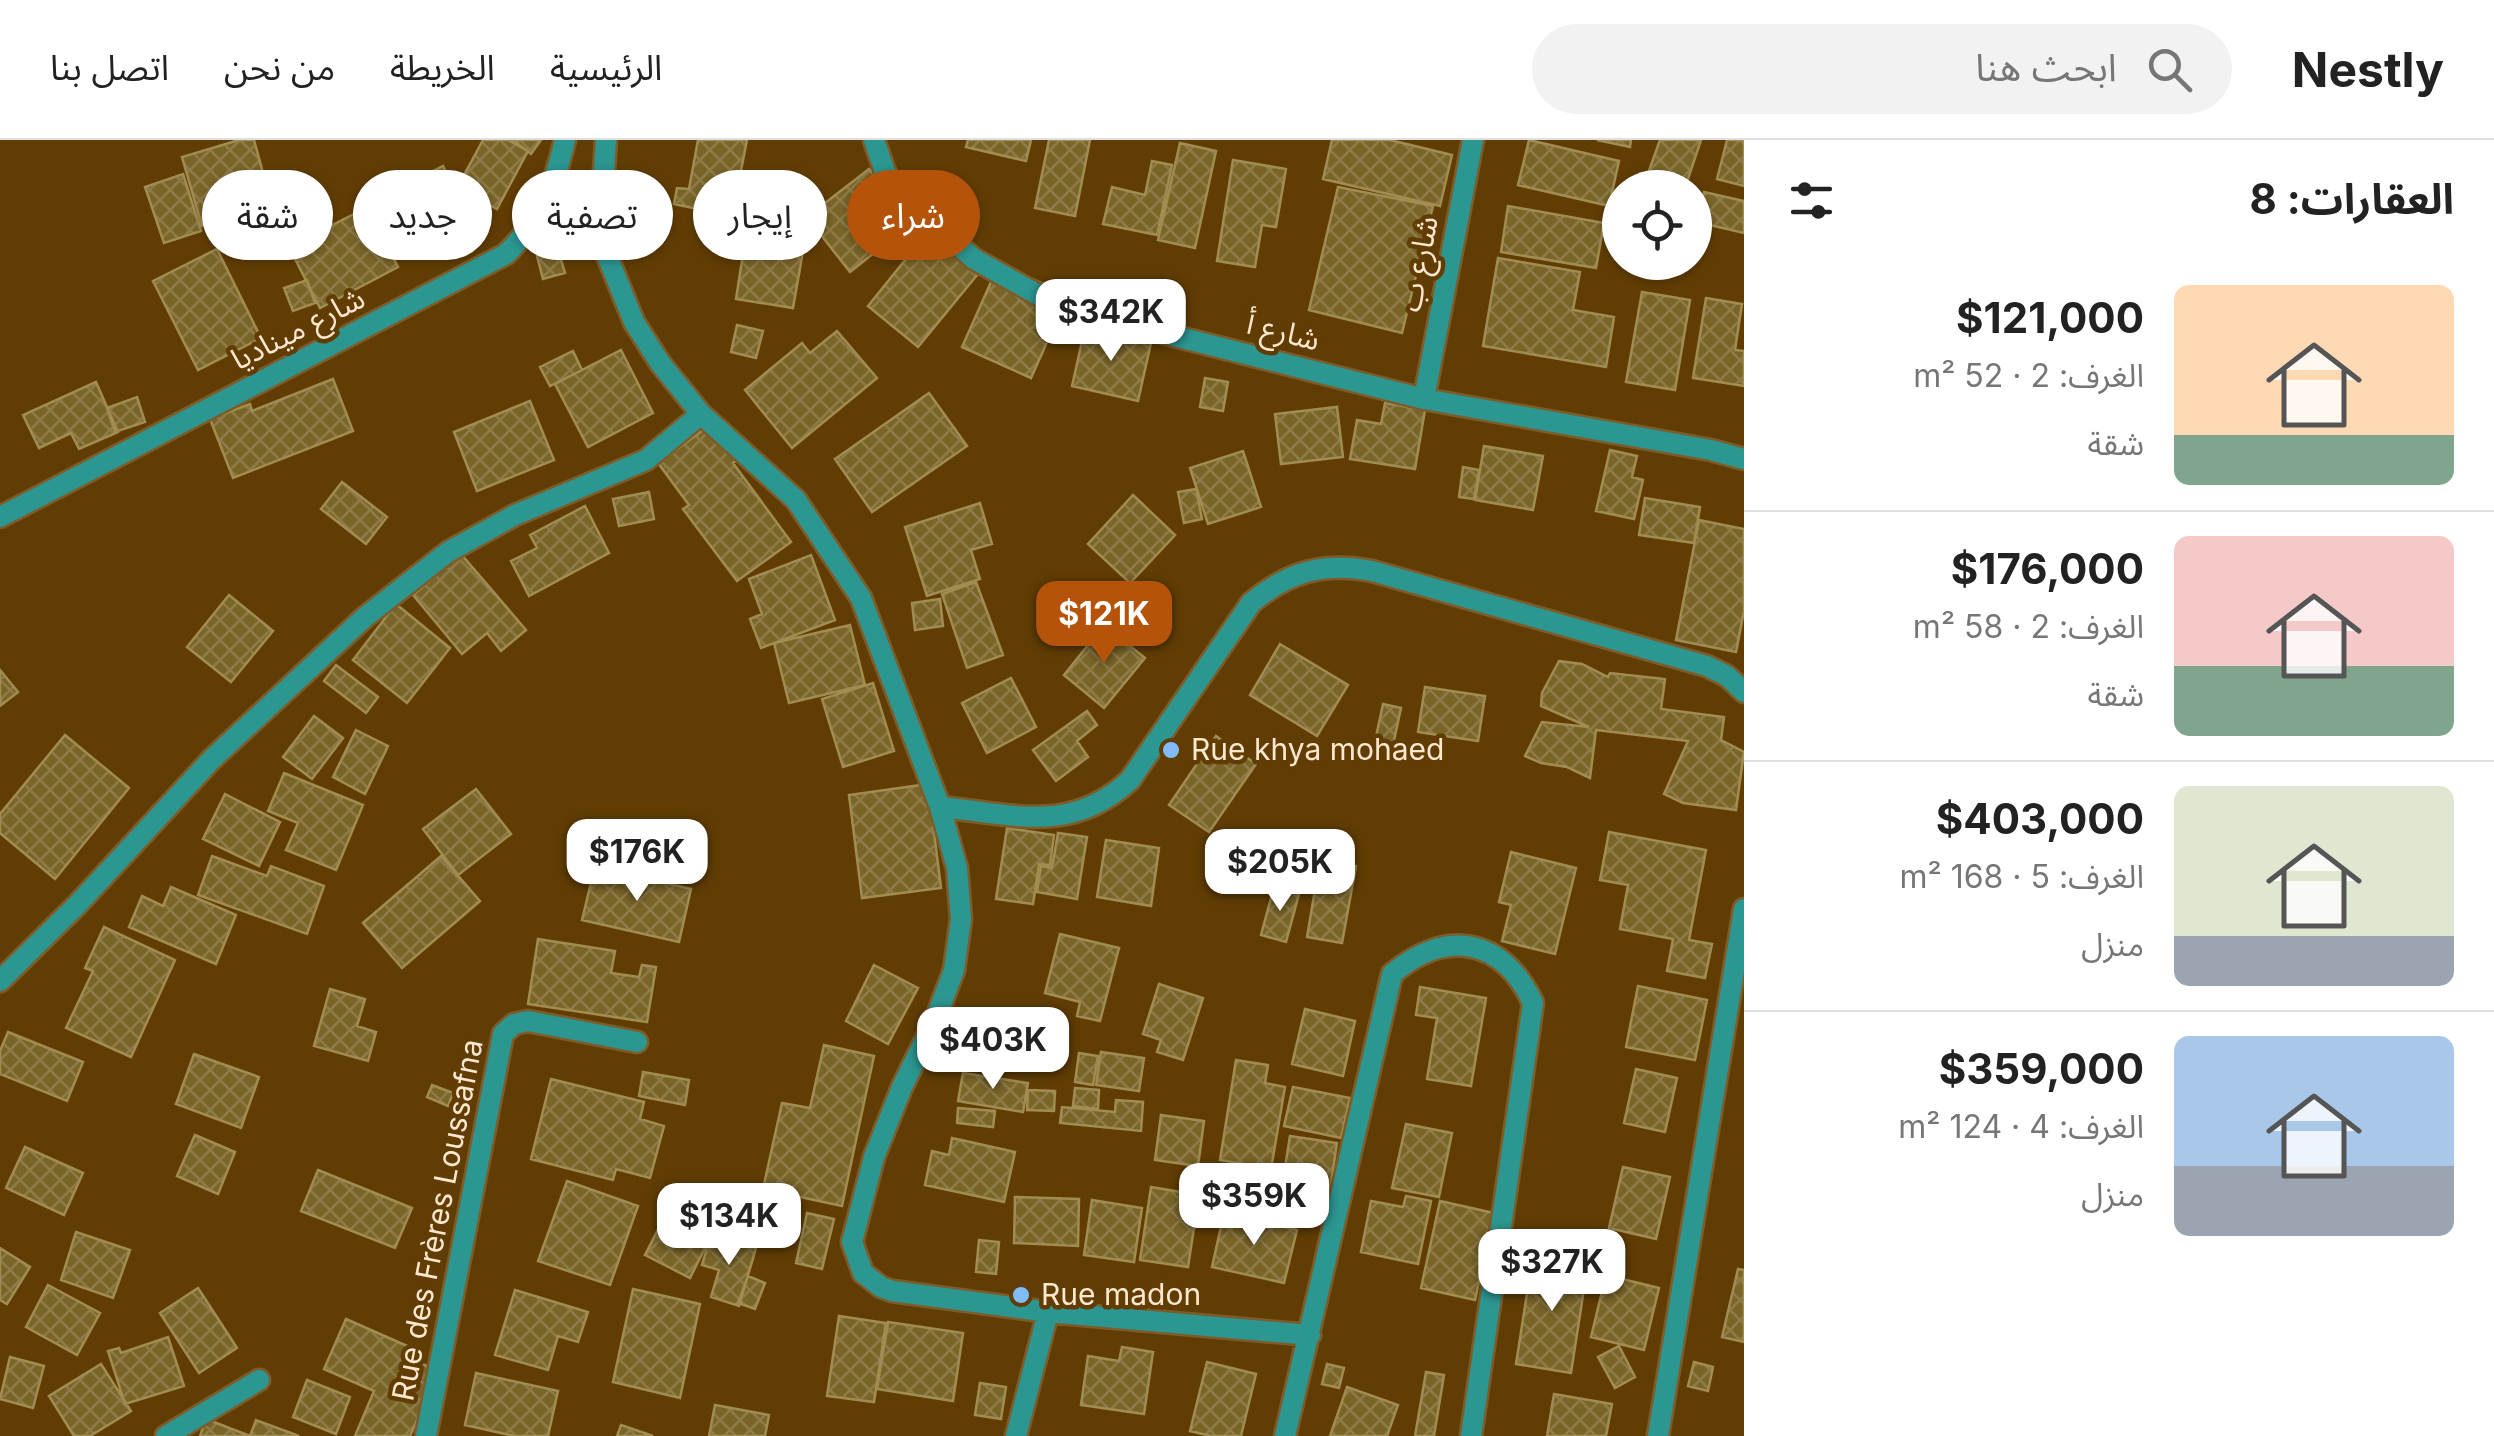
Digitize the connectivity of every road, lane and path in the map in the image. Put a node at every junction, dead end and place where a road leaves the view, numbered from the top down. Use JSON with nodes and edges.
{"nodes":[{"id":1,"x":565,"y":140,"type":"edge"},
{"id":2,"x":606,"y":140,"type":"edge"},
{"id":3,"x":874,"y":140,"type":"edge"},
{"id":4,"x":1473,"y":140,"type":"edge"},
{"id":5,"x":1424,"y":399,"type":"junction"},
{"id":6,"x":701,"y":414,"type":"junction"},
{"id":7,"x":1744,"y":459,"type":"edge"},
{"id":8,"x":0,"y":517,"type":"edge"},
{"id":9,"x":1744,"y":692,"type":"edge"},
{"id":10,"x":940,"y":807,"type":"junction"},
{"id":11,"x":1744,"y":909,"type":"edge"},
{"id":12,"x":0,"y":981,"type":"edge"},
{"id":13,"x":637,"y":1042,"type":"dead end"},
{"id":14,"x":1048,"y":1312,"type":"junction"},
{"id":15,"x":1310,"y":1335,"type":"junction"},
{"id":16,"x":259,"y":1380,"type":"dead end"},
{"id":17,"x":166,"y":1436,"type":"edge"},
{"id":18,"x":426,"y":1436,"type":"edge"},
{"id":19,"x":1016,"y":1436,"type":"edge"},
{"id":20,"x":1285,"y":1436,"type":"edge"},
{"id":21,"x":1471,"y":1436,"type":"edge"},
{"id":22,"x":1658,"y":1436,"type":"edge"}],
"edges":[{"from":1,"to":8,"type":"street","name":"شارع ميناديا"},
{"from":2,"to":6,"type":"street"},
{"from":3,"to":5,"type":"street","name":"شارع أ"},
{"from":4,"to":5,"type":"street","name":"شارع ب"},
{"from":5,"to":7,"type":"street","name":"شارع أ"},
{"from":6,"to":10,"type":"street"},
{"from":6,"to":12,"type":"street"},
{"from":9,"to":10,"type":"street"},
{"from":10,"to":14,"type":"street"},
{"from":11,"to":22,"type":"street"},
{"from":13,"to":18,"type":"street","name":"Rue des Frères Loussafna"},
{"from":14,"to":15,"type":"street"},
{"from":14,"to":19,"type":"street"},
{"from":15,"to":20,"type":"street"},
{"from":15,"to":21,"type":"street"},
{"from":16,"to":17,"type":"street"}]}
